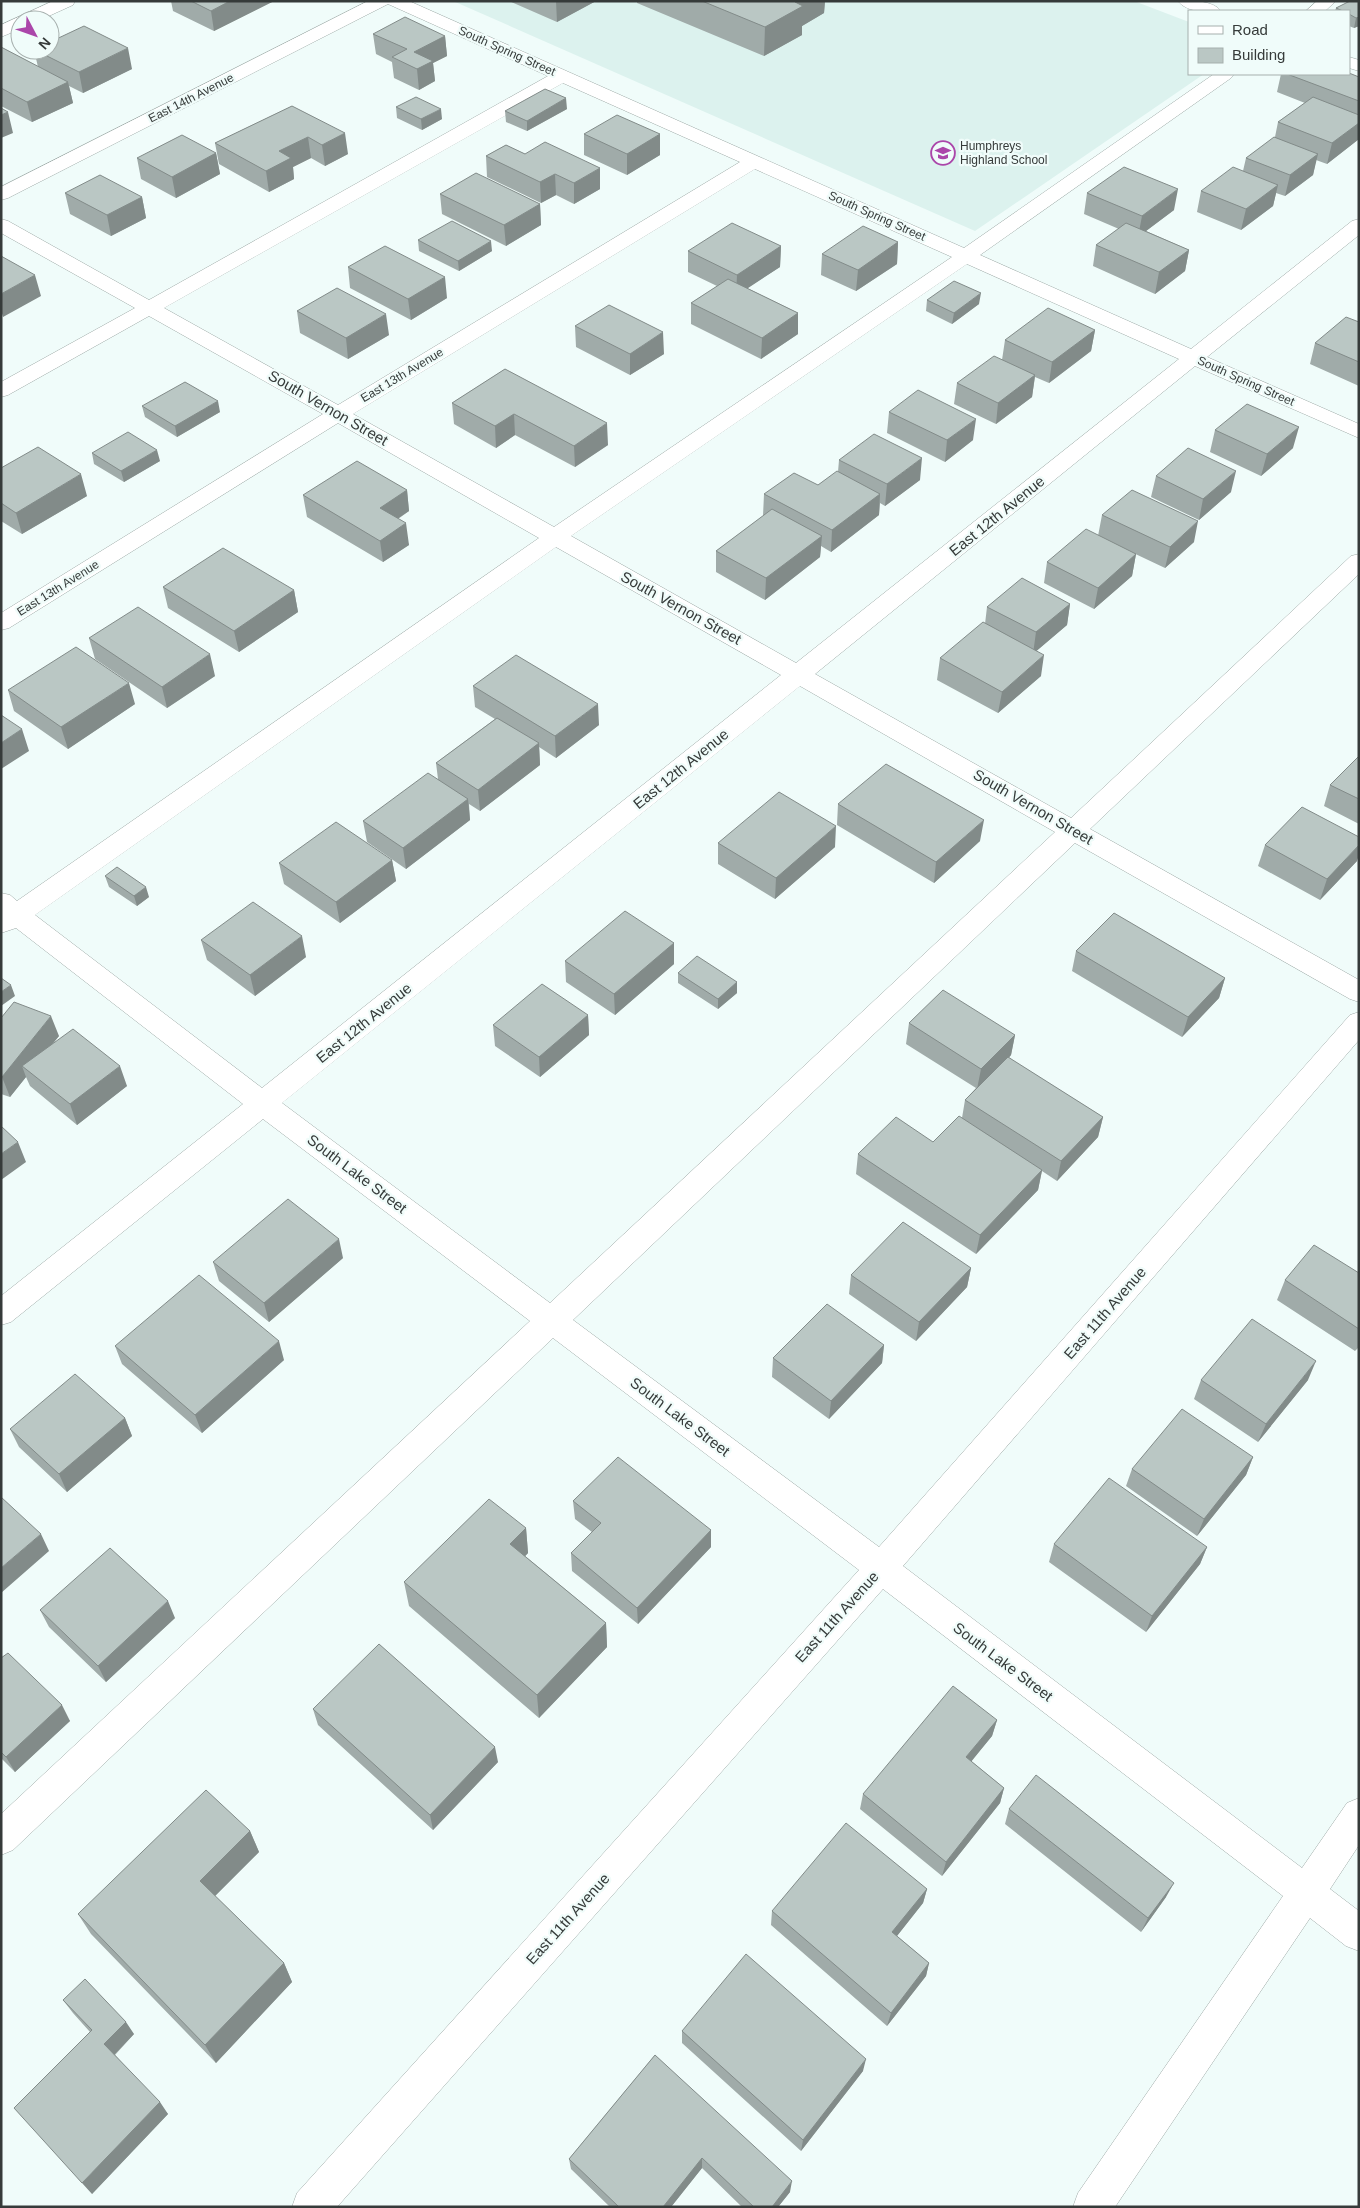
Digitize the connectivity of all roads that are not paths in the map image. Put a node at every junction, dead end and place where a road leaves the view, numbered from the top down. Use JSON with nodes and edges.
{"nodes":[{"id":1,"x":67,"y":1,"type":"edge"},
{"id":2,"x":381,"y":1,"type":"edge"},
{"id":3,"x":394,"y":1,"type":"edge"},
{"id":4,"x":1186,"y":1,"type":"edge"},
{"id":5,"x":1328,"y":1,"type":"edge"},
{"id":6,"x":48,"y":10,"type":"edge"},
{"id":7,"x":1210,"y":10,"type":"edge"},
{"id":8,"x":1315,"y":10,"type":"edge"},
{"id":9,"x":1224,"y":75,"type":"edge"},
{"id":10,"x":562,"y":76,"type":"junction"},
{"id":11,"x":754,"y":162,"type":"junction"},
{"id":12,"x":1,"y":194,"type":"edge"},
{"id":13,"x":1,"y":225,"type":"edge"},
{"id":14,"x":1359,"y":225,"type":"edge"},
{"id":15,"x":966,"y":256,"type":"junction"},
{"id":16,"x":150,"y":308,"type":"junction"},
{"id":17,"x":1195,"y":358,"type":"junction"},
{"id":18,"x":1,"y":391,"type":"edge"},
{"id":19,"x":338,"y":414,"type":"junction"},
{"id":20,"x":1359,"y":432,"type":"edge"},
{"id":21,"x":555,"y":537,"type":"junction"},
{"id":22,"x":1359,"y":561,"type":"edge"},
{"id":23,"x":1,"y":623,"type":"edge"},
{"id":24,"x":799,"y":674,"type":"junction"},
{"id":25,"x":1072,"y":829,"type":"junction"},
{"id":26,"x":6,"y":914,"type":"edge"},
{"id":27,"x":1359,"y":992,"type":"edge"},
{"id":28,"x":1359,"y":1022,"type":"edge"},
{"id":29,"x":263,"y":1104,"type":"junction"},
{"id":30,"x":1,"y":1313,"type":"edge"},
{"id":31,"x":552,"y":1321,"type":"junction"},
{"id":32,"x":881,"y":1568,"type":"junction"},
{"id":33,"x":1359,"y":1815,"type":"edge"},
{"id":34,"x":1,"y":1838,"type":"edge"},
{"id":35,"x":1305,"y":1892,"type":"junction"},
{"id":36,"x":1359,"y":1932,"type":"edge"},
{"id":37,"x":311,"y":2207,"type":"edge"},
{"id":38,"x":1092,"y":2207,"type":"edge"}],
"edges":[{"from":1,"to":6,"type":"street"},
{"from":2,"to":12,"type":"street","name":"East 14th Avenue"},
{"from":3,"to":10,"type":"street","name":"South Spring Street"},
{"from":4,"to":7,"type":"street"},
{"from":5,"to":8,"type":"street"},
{"from":9,"to":15,"type":"street"},
{"from":10,"to":11,"type":"street","name":"South Spring Street"},
{"from":10,"to":16,"type":"street"},
{"from":11,"to":15,"type":"street","name":"South Spring Street"},
{"from":11,"to":19,"type":"street","name":"East 13th Avenue"},
{"from":13,"to":16,"type":"street","name":"South Vernon Street"},
{"from":14,"to":17,"type":"street","name":"East 12th Avenue"},
{"from":15,"to":17,"type":"street","name":"South Spring Street"},
{"from":15,"to":21,"type":"street"},
{"from":16,"to":18,"type":"street"},
{"from":16,"to":19,"type":"street","name":"South Vernon Street"},
{"from":17,"to":20,"type":"street","name":"South Spring Street"},
{"from":17,"to":24,"type":"street","name":"East 12th Avenue"},
{"from":19,"to":21,"type":"street","name":"South Vernon Street"},
{"from":19,"to":23,"type":"street","name":"East 13th Avenue"},
{"from":21,"to":24,"type":"street","name":"South Vernon Street"},
{"from":21,"to":26,"type":"street"},
{"from":22,"to":25,"type":"street"},
{"from":24,"to":25,"type":"street","name":"South Vernon Street"},
{"from":24,"to":29,"type":"street","name":"East 12th Avenue"},
{"from":25,"to":27,"type":"street","name":"South Vernon Street"},
{"from":25,"to":31,"type":"street"},
{"from":26,"to":29,"type":"street","name":"South Lake Street"},
{"from":28,"to":32,"type":"street","name":"East 11th Avenue"},
{"from":29,"to":30,"type":"street","name":"East 12th Avenue"},
{"from":29,"to":31,"type":"street","name":"South Lake Street"},
{"from":31,"to":32,"type":"street","name":"South Lake Street"},
{"from":31,"to":34,"type":"street"},
{"from":32,"to":35,"type":"street","name":"South Lake Street"},
{"from":32,"to":37,"type":"street","name":"East 11th Avenue"},
{"from":33,"to":35,"type":"street"},
{"from":35,"to":36,"type":"street","name":"South Lake Street"},
{"from":35,"to":38,"type":"street"}]}
